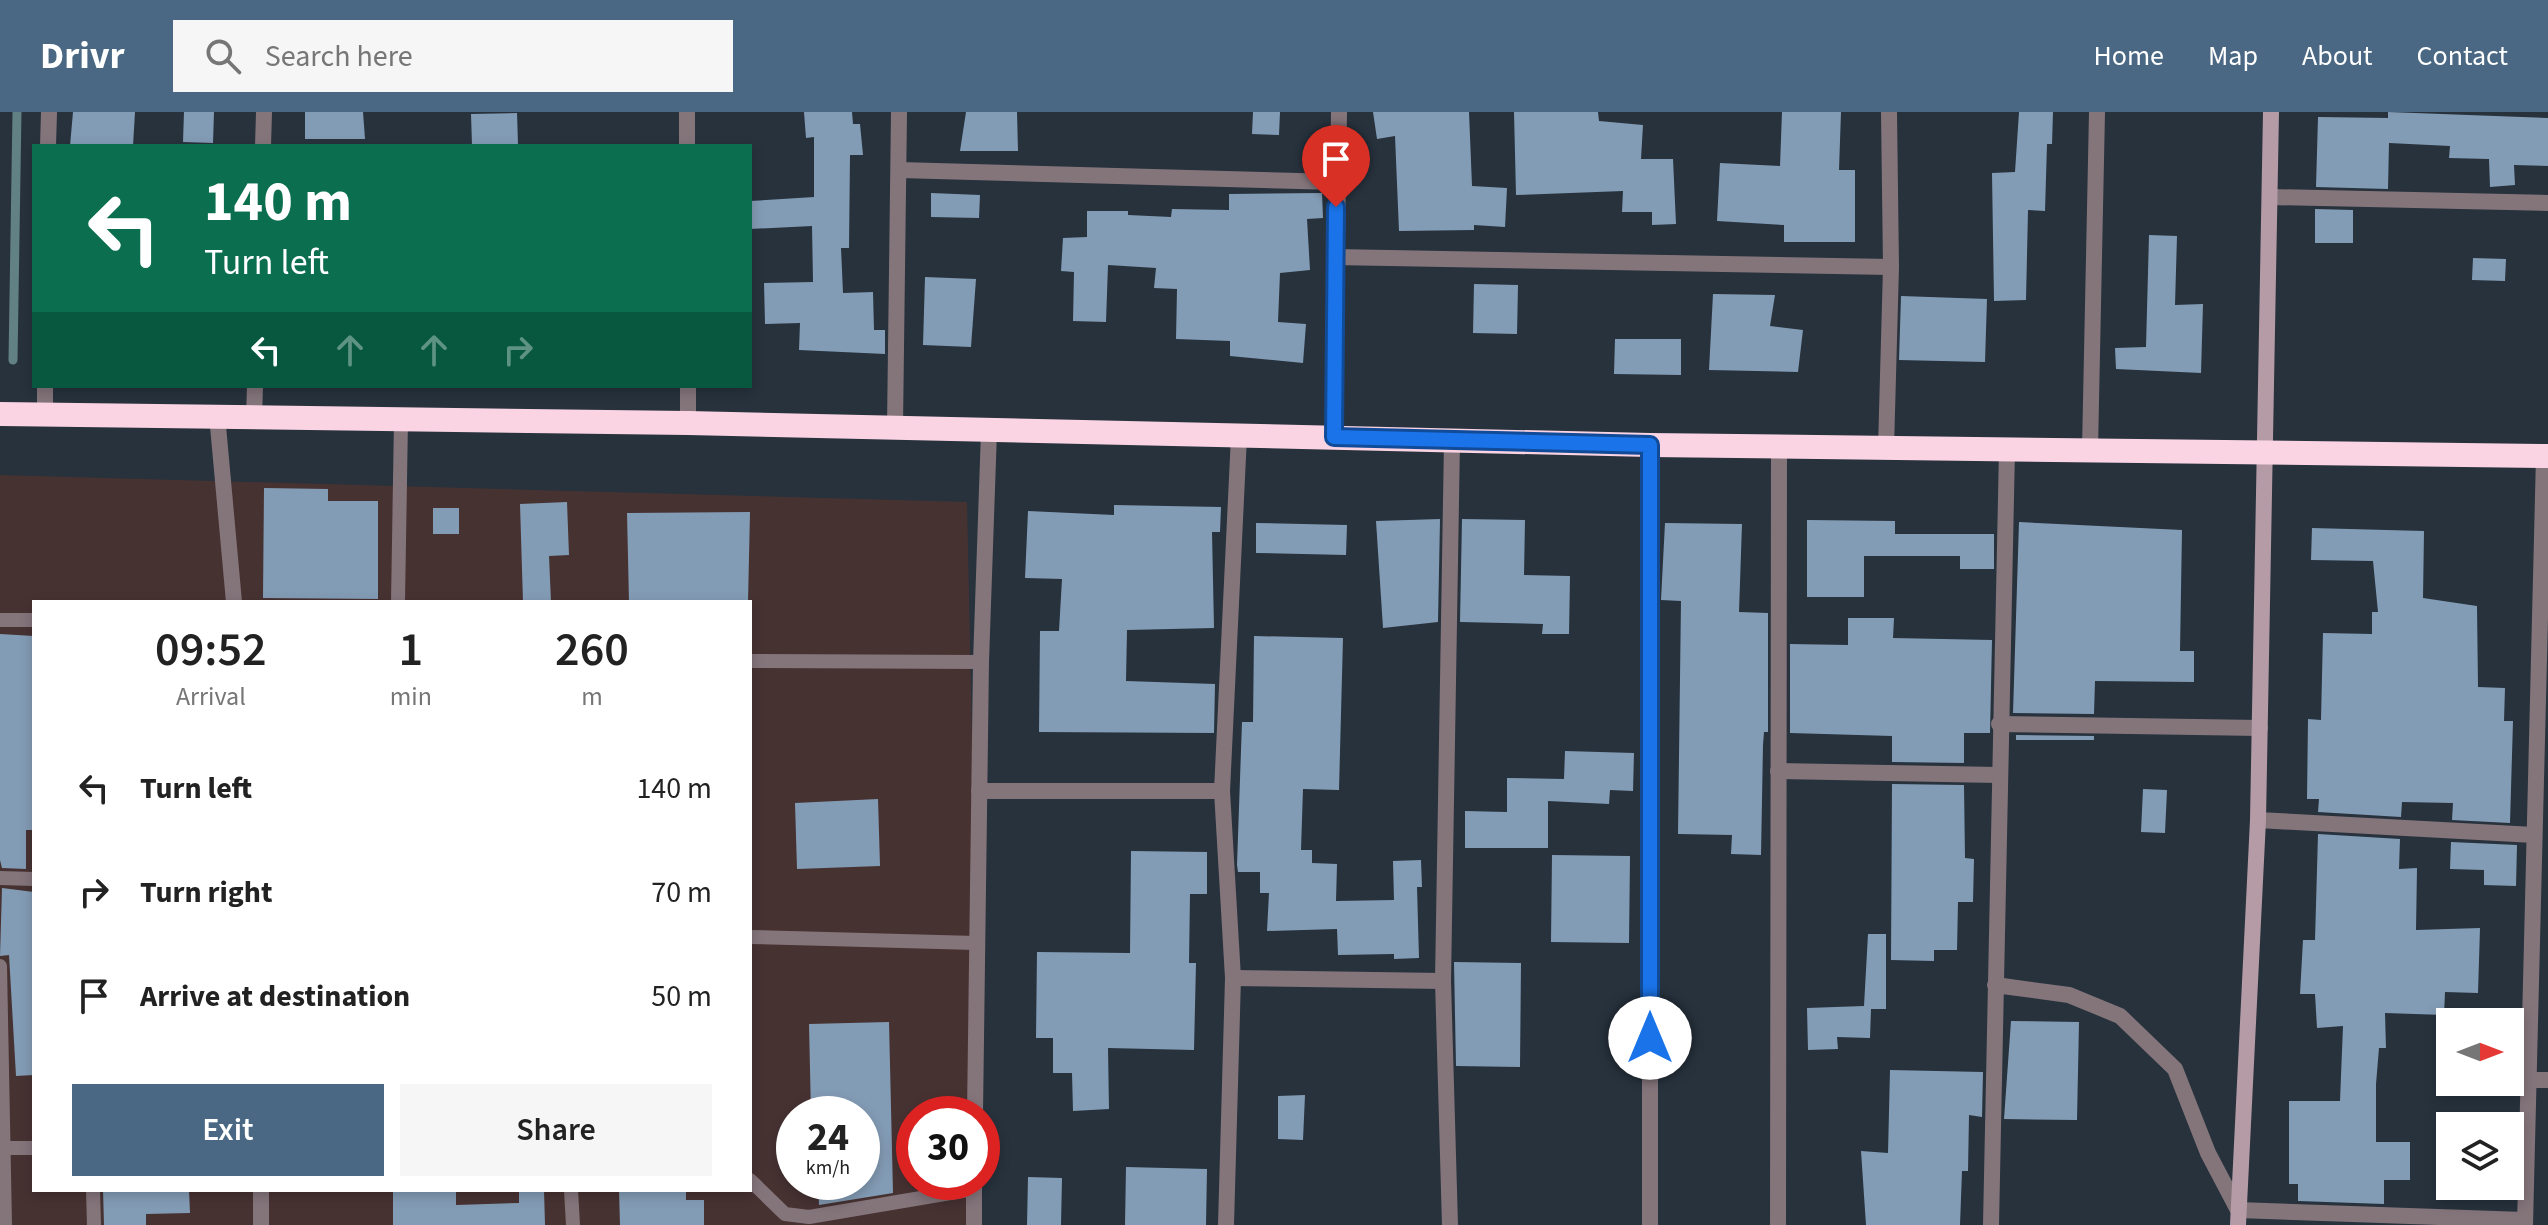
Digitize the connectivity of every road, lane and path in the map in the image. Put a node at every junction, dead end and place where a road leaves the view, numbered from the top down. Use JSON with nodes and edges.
{"nodes":[{"id":1,"x":49,"y":112,"type":"edge"},
{"id":2,"x":264,"y":112,"type":"edge"},
{"id":3,"x":687,"y":112,"type":"edge"},
{"id":4,"x":899,"y":112,"type":"edge"},
{"id":5,"x":1339,"y":112,"type":"edge"},
{"id":6,"x":1889,"y":112,"type":"edge"},
{"id":7,"x":2097,"y":112,"type":"edge"},
{"id":8,"x":2271,"y":112,"type":"edge"},
{"id":9,"x":48,"y":144,"type":"edge"},
{"id":10,"x":263,"y":144,"type":"edge"},
{"id":11,"x":687,"y":144,"type":"edge"},
{"id":12,"x":899,"y":170,"type":"junction"},
{"id":13,"x":1336,"y":182,"type":"junction"},
{"id":14,"x":2270,"y":197,"type":"junction"},
{"id":15,"x":2548,"y":203,"type":"edge"},
{"id":16,"x":1334,"y":257,"type":"junction"},
{"id":17,"x":1891,"y":267,"type":"junction"},
{"id":18,"x":45,"y":388,"type":"edge"},
{"id":19,"x":255,"y":388,"type":"edge"},
{"id":20,"x":688,"y":388,"type":"edge"},
{"id":21,"x":0,"y":414,"type":"edge"},
{"id":22,"x":45,"y":415,"type":"junction"},
{"id":23,"x":217,"y":415,"type":"junction"},
{"id":24,"x":254,"y":417,"type":"junction"},
{"id":25,"x":401,"y":420,"type":"junction"},
{"id":26,"x":688,"y":423,"type":"junction"},
{"id":27,"x":895,"y":427,"type":"junction"},
{"id":28,"x":989,"y":431,"type":"junction"},
{"id":29,"x":1239,"y":436,"type":"junction"},
{"id":30,"x":1334,"y":437,"type":"junction"},
{"id":31,"x":1452,"y":441,"type":"junction"},
{"id":32,"x":1650,"y":445,"type":"junction"},
{"id":33,"x":1779,"y":447,"type":"junction"},
{"id":34,"x":1886,"y":448,"type":"junction"},
{"id":35,"x":2007,"y":449,"type":"junction"},
{"id":36,"x":2090,"y":450,"type":"junction"},
{"id":37,"x":2267,"y":454,"type":"junction"},
{"id":38,"x":2546,"y":456,"type":"edge"},
{"id":39,"x":234,"y":600,"type":"edge"},
{"id":40,"x":398,"y":600,"type":"edge"},
{"id":41,"x":0,"y":620,"type":"edge"},
{"id":42,"x":32,"y":620,"type":"edge"},
{"id":43,"x":752,"y":661,"type":"edge"},
{"id":44,"x":981,"y":662,"type":"junction"},
{"id":45,"x":1999,"y":724,"type":"junction"},
{"id":46,"x":2260,"y":728,"type":"junction"},
{"id":47,"x":1778,"y":771,"type":"junction"},
{"id":48,"x":1998,"y":775,"type":"junction"},
{"id":49,"x":979,"y":791,"type":"junction"},
{"id":50,"x":1222,"y":791,"type":"junction"},
{"id":51,"x":2258,"y":820,"type":"junction"},
{"id":52,"x":2534,"y":835,"type":"junction"},
{"id":53,"x":0,"y":878,"type":"edge"},
{"id":54,"x":32,"y":879,"type":"edge"},
{"id":55,"x":752,"y":937,"type":"edge"},
{"id":56,"x":976,"y":943,"type":"junction"},
{"id":57,"x":0,"y":966,"type":"edge"},
{"id":58,"x":1233,"y":978,"type":"junction"},
{"id":59,"x":1443,"y":981,"type":"junction"},
{"id":60,"x":1995,"y":985,"type":"junction"},
{"id":61,"x":2528,"y":1080,"type":"junction"},
{"id":62,"x":2548,"y":1080,"type":"edge"},
{"id":63,"x":975,"y":1096,"type":"edge"},
{"id":64,"x":2,"y":1148,"type":"edge"},
{"id":65,"x":32,"y":1148,"type":"edge"},
{"id":66,"x":752,"y":1182,"type":"edge"},
{"id":67,"x":93,"y":1192,"type":"edge"},
{"id":68,"x":261,"y":1192,"type":"edge"},
{"id":69,"x":571,"y":1192,"type":"edge"},
{"id":70,"x":899,"y":1200,"type":"edge"},
{"id":71,"x":974,"y":1200,"type":"edge"},
{"id":72,"x":2238,"y":1218,"type":"edge"},
{"id":73,"x":785,"y":1220,"type":"edge"},
{"id":74,"x":2525,"y":1223,"type":"edge"},
{"id":75,"x":5,"y":1225,"type":"edge"},
{"id":76,"x":94,"y":1225,"type":"edge"},
{"id":77,"x":261,"y":1225,"type":"edge"},
{"id":78,"x":573,"y":1225,"type":"edge"},
{"id":79,"x":974,"y":1225,"type":"edge"},
{"id":80,"x":1226,"y":1225,"type":"edge"},
{"id":81,"x":1450,"y":1225,"type":"edge"},
{"id":82,"x":1650,"y":1225,"type":"edge"},
{"id":83,"x":1778,"y":1225,"type":"edge"},
{"id":84,"x":1991,"y":1225,"type":"edge"}],
"edges":[{"from":1,"to":9,"type":"street"},
{"from":2,"to":10,"type":"street"},
{"from":3,"to":11,"type":"street"},
{"from":4,"to":12,"type":"street"},
{"from":5,"to":13,"type":"street"},
{"from":6,"to":17,"type":"street"},
{"from":7,"to":36,"type":"street"},
{"from":8,"to":14,"type":"street"},
{"from":12,"to":13,"type":"street"},
{"from":12,"to":27,"type":"street"},
{"from":13,"to":16,"type":"street"},
{"from":14,"to":15,"type":"street"},
{"from":14,"to":37,"type":"street"},
{"from":16,"to":17,"type":"street"},
{"from":16,"to":30,"type":"street"},
{"from":17,"to":34,"type":"street"},
{"from":18,"to":22,"type":"street"},
{"from":19,"to":24,"type":"street"},
{"from":20,"to":26,"type":"street"},
{"from":21,"to":22,"type":"highway"},
{"from":22,"to":23,"type":"highway"},
{"from":23,"to":24,"type":"highway"},
{"from":23,"to":39,"type":"street"},
{"from":24,"to":25,"type":"highway"},
{"from":25,"to":26,"type":"highway"},
{"from":25,"to":40,"type":"lane"},
{"from":26,"to":27,"type":"highway"},
{"from":27,"to":28,"type":"highway"},
{"from":28,"to":29,"type":"highway"},
{"from":28,"to":44,"type":"street"},
{"from":29,"to":30,"type":"highway"},
{"from":29,"to":50,"type":"street"},
{"from":30,"to":31,"type":"highway"},
{"from":31,"to":32,"type":"highway"},
{"from":31,"to":59,"type":"street"},
{"from":32,"to":33,"type":"highway"},
{"from":32,"to":82,"type":"street"},
{"from":33,"to":34,"type":"highway"},
{"from":33,"to":47,"type":"street"},
{"from":34,"to":35,"type":"highway"},
{"from":35,"to":36,"type":"highway"},
{"from":35,"to":45,"type":"street"},
{"from":36,"to":37,"type":"highway"},
{"from":37,"to":38,"type":"highway"},
{"from":37,"to":46,"type":"street"},
{"from":38,"to":52,"type":"street"},
{"from":41,"to":42,"type":"lane"},
{"from":43,"to":44,"type":"lane"},
{"from":44,"to":49,"type":"street"},
{"from":45,"to":46,"type":"street"},
{"from":45,"to":48,"type":"street"},
{"from":46,"to":51,"type":"street"},
{"from":47,"to":48,"type":"street"},
{"from":47,"to":83,"type":"street"},
{"from":48,"to":60,"type":"street"},
{"from":49,"to":50,"type":"street"},
{"from":49,"to":56,"type":"street"},
{"from":50,"to":58,"type":"street"},
{"from":51,"to":52,"type":"street"},
{"from":51,"to":72,"type":"street"},
{"from":52,"to":61,"type":"street"},
{"from":53,"to":54,"type":"lane"},
{"from":55,"to":56,"type":"lane"},
{"from":56,"to":63,"type":"street"},
{"from":57,"to":64,"type":"lane"},
{"from":58,"to":59,"type":"street"},
{"from":58,"to":80,"type":"street"},
{"from":59,"to":81,"type":"street"},
{"from":60,"to":72,"type":"street"},
{"from":60,"to":84,"type":"street"},
{"from":61,"to":62,"type":"street"},
{"from":61,"to":74,"type":"street"},
{"from":64,"to":65,"type":"lane"},
{"from":64,"to":75,"type":"lane"},
{"from":66,"to":73,"type":"lane"},
{"from":67,"to":76,"type":"lane"},
{"from":68,"to":77,"type":"street"},
{"from":69,"to":78,"type":"lane"},
{"from":70,"to":73,"type":"lane"},
{"from":71,"to":79,"type":"street"},
{"from":72,"to":74,"type":"street"}]}
